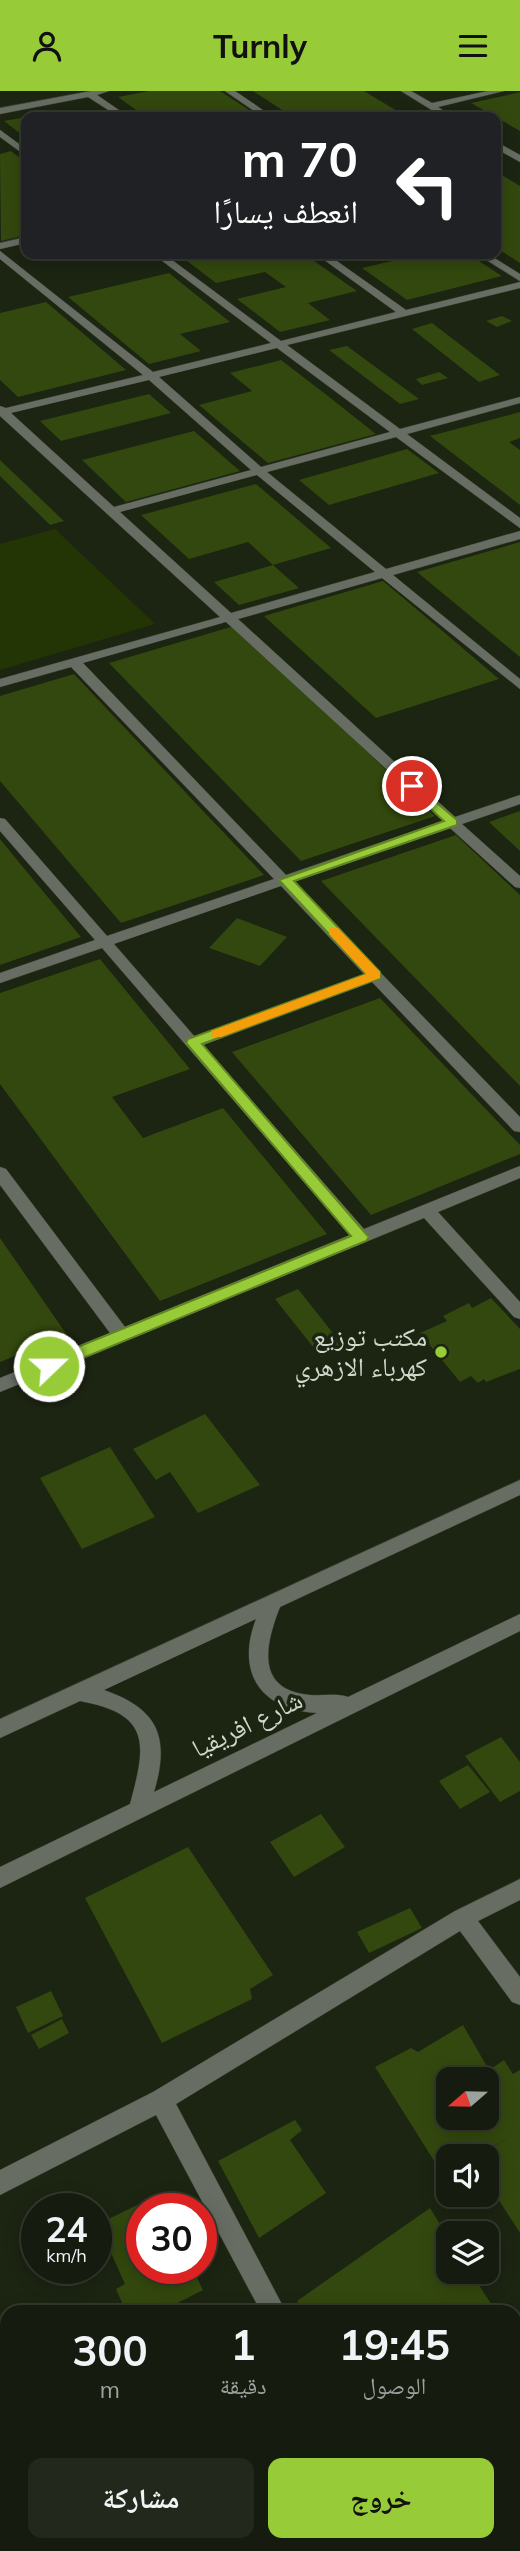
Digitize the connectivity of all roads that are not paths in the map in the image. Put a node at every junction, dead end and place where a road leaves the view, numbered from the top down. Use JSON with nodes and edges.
{"nodes":[{"id":1,"x":105,"y":91,"type":"edge"},
{"id":2,"x":229,"y":91,"type":"edge"},
{"id":3,"x":404,"y":91,"type":"edge"},
{"id":4,"x":500,"y":91,"type":"edge"},
{"id":5,"x":90,"y":94,"type":"junction"},
{"id":6,"x":430,"y":106,"type":"junction"},
{"id":7,"x":0,"y":111,"type":"edge"},
{"id":8,"x":117,"y":112,"type":"edge"},
{"id":9,"x":261,"y":112,"type":"edge"},
{"id":10,"x":440,"y":112,"type":"edge"},
{"id":11,"x":0,"y":133,"type":"edge"},
{"id":12,"x":501,"y":148,"type":"edge"},
{"id":13,"x":21,"y":149,"type":"edge"},
{"id":14,"x":520,"y":159,"type":"edge"},
{"id":15,"x":21,"y":241,"type":"edge"},
{"id":16,"x":0,"y":246,"type":"edge"},
{"id":17,"x":0,"y":254,"type":"edge"},
{"id":18,"x":165,"y":259,"type":"edge"},
{"id":19,"x":328,"y":259,"type":"edge"},
{"id":20,"x":490,"y":259,"type":"edge"},
{"id":21,"x":520,"y":278,"type":"edge"},
{"id":22,"x":520,"y":285,"type":"edge"},
{"id":23,"x":405,"y":314,"type":"junction"},
{"id":24,"x":280,"y":344,"type":"junction"},
{"id":25,"x":151,"y":376,"type":"junction"},
{"id":26,"x":520,"y":400,"type":"edge"},
{"id":27,"x":1,"y":412,"type":"edge"},
{"id":28,"x":400,"y":433,"type":"junction"},
{"id":29,"x":259,"y":471,"type":"junction"},
{"id":30,"x":111,"y":511,"type":"junction"},
{"id":31,"x":520,"y":524,"type":"edge"},
{"id":32,"x":520,"y":535,"type":"edge"},
{"id":33,"x":382,"y":574,"type":"junction"},
{"id":34,"x":229,"y":619,"type":"junction"},
{"id":35,"x":74,"y":662,"type":"junction"},
{"id":36,"x":0,"y":683,"type":"edge"},
{"id":37,"x":520,"y":685,"type":"edge"},
{"id":38,"x":520,"y":799,"type":"edge"},
{"id":39,"x":0,"y":822,"type":"edge"},
{"id":40,"x":453,"y":823,"type":"junction"},
{"id":41,"x":286,"y":880,"type":"junction"},
{"id":42,"x":520,"y":884,"type":"edge"},
{"id":43,"x":105,"y":942,"type":"junction"},
{"id":44,"x":375,"y":975,"type":"junction"},
{"id":45,"x":0,"y":978,"type":"edge"},
{"id":46,"x":193,"y":1043,"type":"junction"},
{"id":47,"x":520,"y":1127,"type":"edge"},
{"id":48,"x":0,"y":1173,"type":"edge"},
{"id":49,"x":520,"y":1173,"type":"edge"},
{"id":50,"x":427,"y":1211,"type":"junction"},
{"id":51,"x":361,"y":1237,"type":"junction"},
{"id":52,"x":520,"y":1313,"type":"edge"},
{"id":53,"x":122,"y":1336,"type":"junction"},
{"id":54,"x":0,"y":1385,"type":"edge"},
{"id":55,"x":520,"y":1487,"type":"edge"},
{"id":56,"x":273,"y":1601,"type":"junction"},
{"id":57,"x":520,"y":1622,"type":"edge"},
{"id":58,"x":77,"y":1692,"type":"junction"},
{"id":59,"x":354,"y":1702,"type":"junction"},
{"id":60,"x":0,"y":1729,"type":"edge"},
{"id":61,"x":139,"y":1808,"type":"junction"},
{"id":62,"x":0,"y":1878,"type":"edge"},
{"id":63,"x":520,"y":1889,"type":"edge"},
{"id":64,"x":463,"y":1918,"type":"junction"},
{"id":65,"x":520,"y":1995,"type":"edge"},
{"id":66,"x":161,"y":2100,"type":"junction"},
{"id":67,"x":0,"y":2183,"type":"edge"},
{"id":68,"x":270,"y":2305,"type":"edge"}],
"edges":[{"from":1,"to":5,"type":"street"},
{"from":2,"to":9,"type":"street"},
{"from":3,"to":6,"type":"street"},
{"from":4,"to":6,"type":"street"},
{"from":5,"to":7,"type":"street"},
{"from":5,"to":8,"type":"street"},
{"from":6,"to":10,"type":"street"},
{"from":11,"to":13,"type":"street"},
{"from":12,"to":14,"type":"street"},
{"from":15,"to":16,"type":"street"},
{"from":17,"to":25,"type":"street"},
{"from":18,"to":24,"type":"street"},
{"from":19,"to":23,"type":"street"},
{"from":20,"to":21,"type":"street"},
{"from":22,"to":23,"type":"street"},
{"from":23,"to":24,"type":"street"},
{"from":24,"to":25,"type":"street"},
{"from":24,"to":28,"type":"street"},
{"from":25,"to":27,"type":"street"},
{"from":25,"to":29,"type":"street"},
{"from":26,"to":28,"type":"street"},
{"from":27,"to":30,"type":"street"},
{"from":28,"to":29,"type":"street"},
{"from":28,"to":31,"type":"street"},
{"from":29,"to":30,"type":"street"},
{"from":29,"to":33,"type":"street"},
{"from":30,"to":34,"type":"street"},
{"from":32,"to":33,"type":"street"},
{"from":33,"to":34,"type":"street"},
{"from":33,"to":37,"type":"street"},
{"from":34,"to":35,"type":"street"},
{"from":34,"to":40,"type":"street"},
{"from":35,"to":36,"type":"street"},
{"from":35,"to":41,"type":"street"},
{"from":38,"to":40,"type":"street"},
{"from":39,"to":43,"type":"street"},
{"from":40,"to":41,"type":"street"},
{"from":40,"to":42,"type":"street"},
{"from":41,"to":43,"type":"street"},
{"from":41,"to":44,"type":"street"},
{"from":43,"to":45,"type":"street"},
{"from":43,"to":46,"type":"street"},
{"from":44,"to":46,"type":"street"},
{"from":44,"to":47,"type":"street"},
{"from":46,"to":51,"type":"street"},
{"from":48,"to":53,"type":"street"},
{"from":49,"to":50,"type":"street"},
{"from":50,"to":51,"type":"street"},
{"from":50,"to":52,"type":"street"},
{"from":51,"to":53,"type":"street"},
{"from":53,"to":54,"type":"street"},
{"from":55,"to":56,"type":"street"},
{"from":56,"to":58,"type":"street"},
{"from":56,"to":59,"type":"street"},
{"from":57,"to":59,"type":"street","name":"شارع افريقيا"},
{"from":58,"to":60,"type":"street"},
{"from":58,"to":61,"type":"street"},
{"from":59,"to":61,"type":"street","name":"شارع افريقيا"},
{"from":61,"to":62,"type":"street","name":"شارع افريقيا"},
{"from":63,"to":64,"type":"street"},
{"from":64,"to":65,"type":"street"},
{"from":64,"to":66,"type":"street"},
{"from":66,"to":67,"type":"street"},
{"from":66,"to":68,"type":"street"}]}
